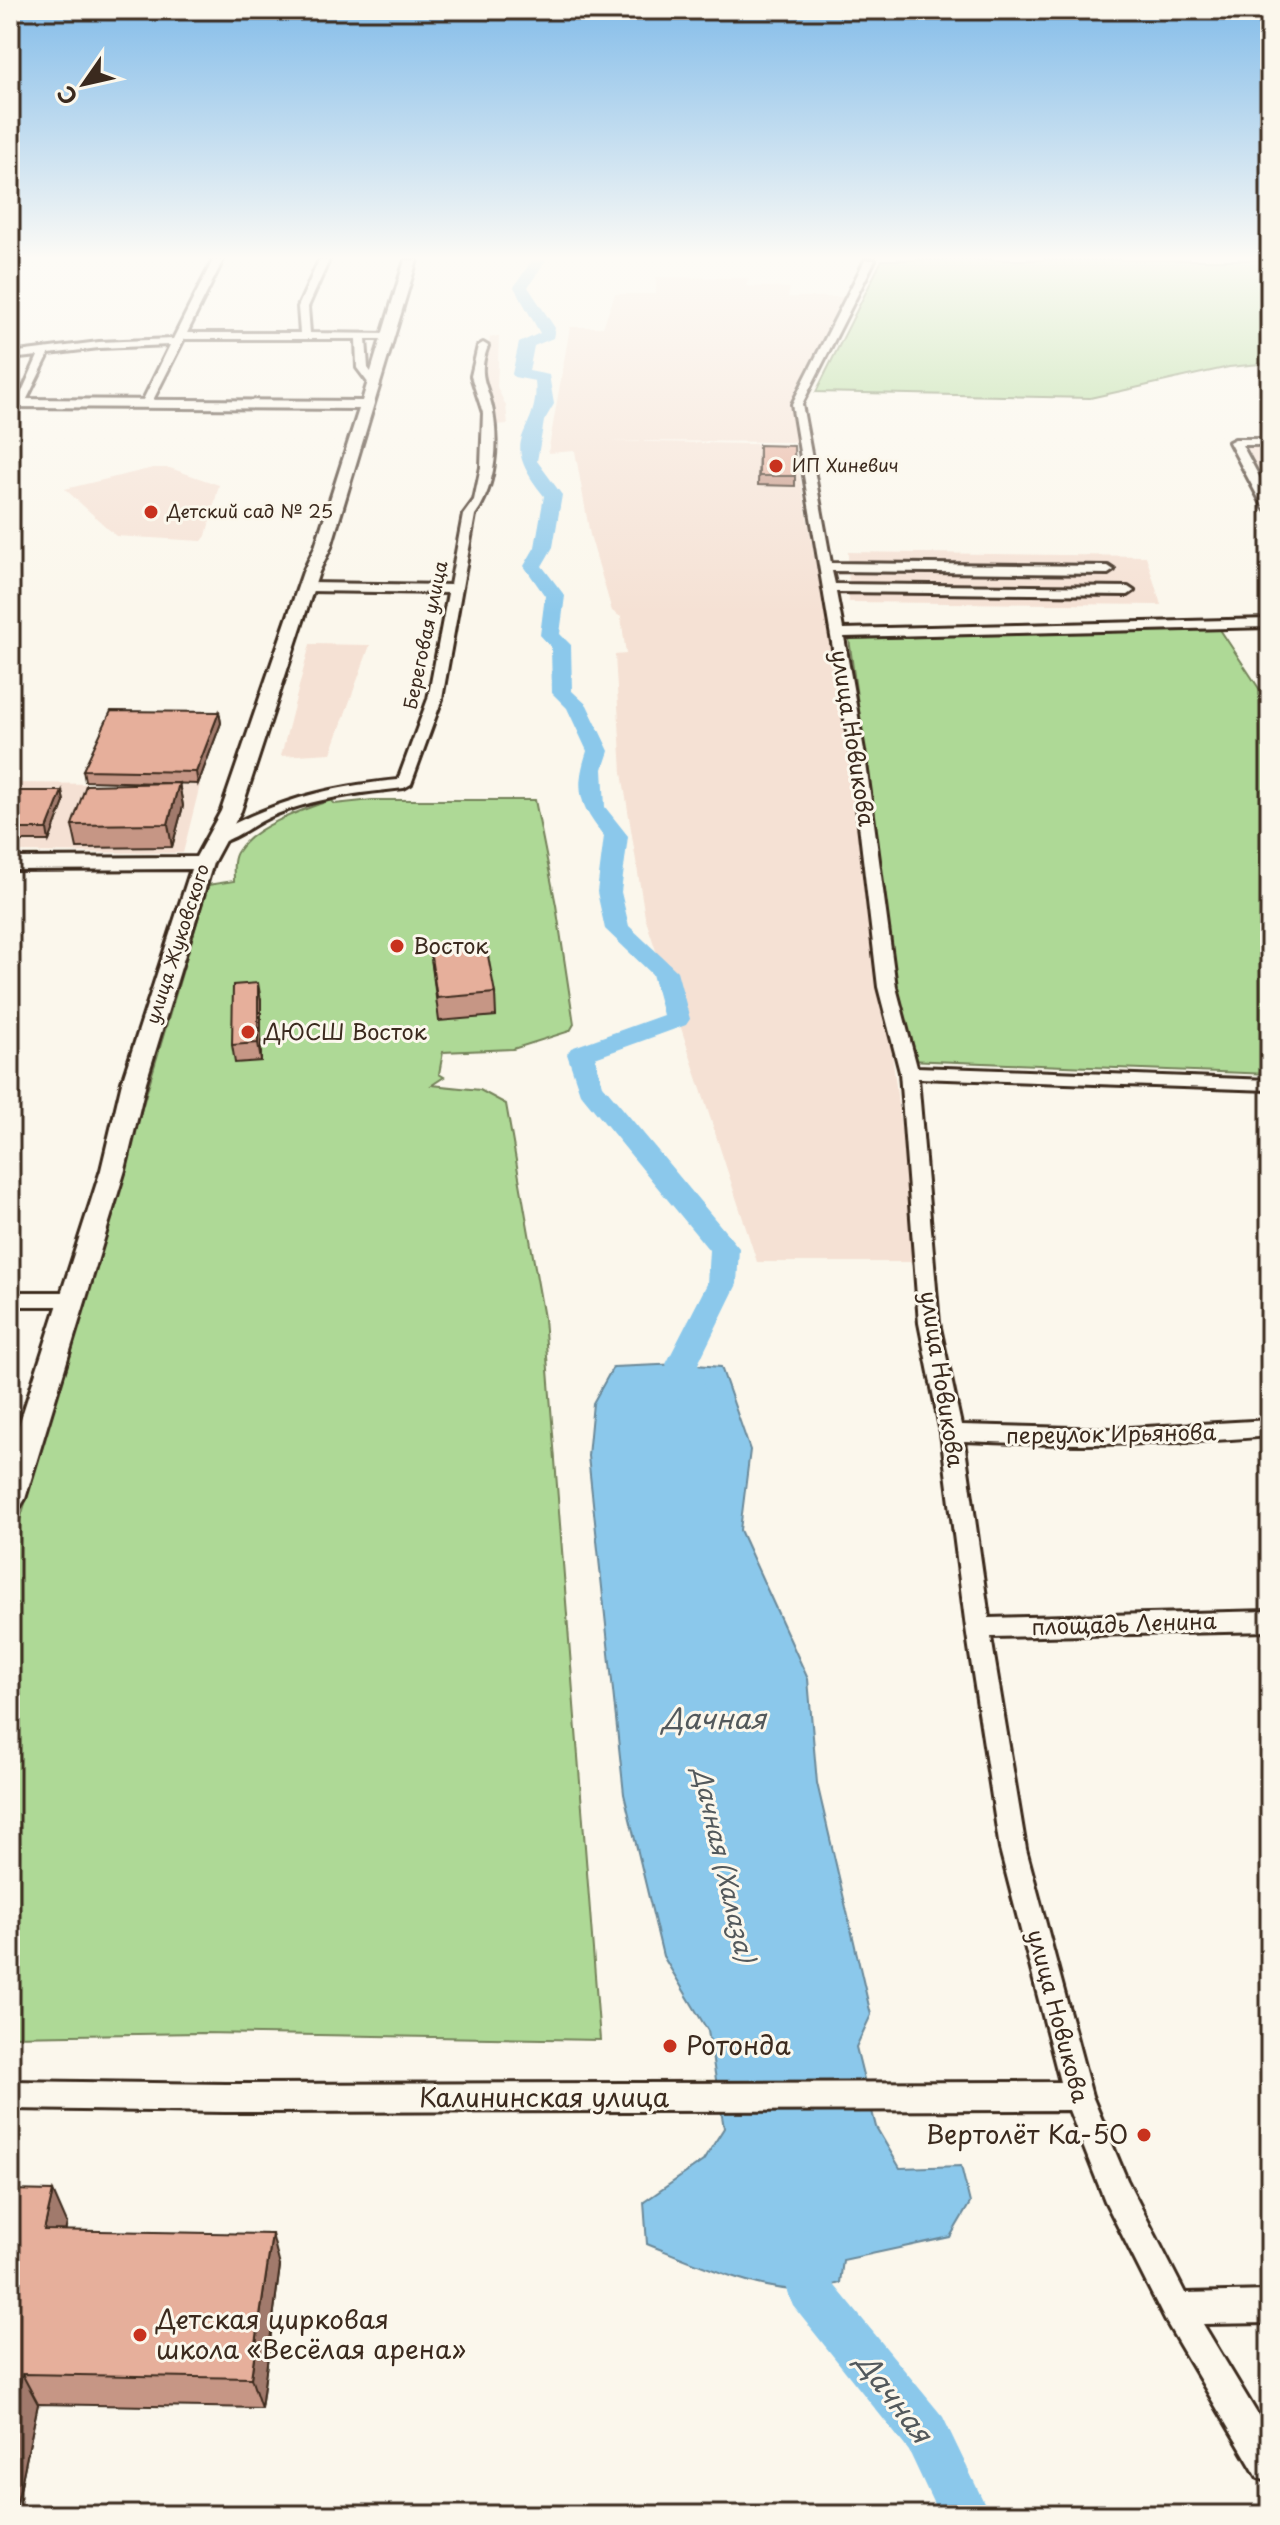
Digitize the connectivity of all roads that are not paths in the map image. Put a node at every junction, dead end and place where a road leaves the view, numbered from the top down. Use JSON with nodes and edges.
{"nodes":[{"id":1,"x":30,"y":378,"type":"edge"},
{"id":2,"x":158,"y":378,"type":"edge"},
{"id":3,"x":367,"y":378,"type":"edge"},
{"id":4,"x":374,"y":378,"type":"edge"},
{"id":5,"x":476,"y":378,"type":"edge"},
{"id":6,"x":810,"y":378,"type":"edge"},
{"id":7,"x":373,"y":382,"type":"junction"},
{"id":8,"x":15,"y":403,"type":"edge"},
{"id":9,"x":146,"y":404,"type":"junction"},
{"id":10,"x":367,"y":405,"type":"junction"},
{"id":11,"x":1270,"y":442,"type":"edge"},
{"id":12,"x":1270,"y":508,"type":"edge"},
{"id":13,"x":825,"y":567,"type":"junction"},
{"id":14,"x":1108,"y":570,"type":"dead end"},
{"id":15,"x":308,"y":587,"type":"junction"},
{"id":16,"x":828,"y":588,"type":"junction"},
{"id":17,"x":455,"y":589,"type":"junction"},
{"id":18,"x":1128,"y":591,"type":"dead end"},
{"id":19,"x":1270,"y":623,"type":"edge"},
{"id":20,"x":837,"y":633,"type":"junction"},
{"id":21,"x":208,"y":851,"type":"junction"},
{"id":22,"x":10,"y":864,"type":"edge"},
{"id":23,"x":909,"y":1072,"type":"junction"},
{"id":24,"x":1270,"y":1085,"type":"edge"},
{"id":25,"x":10,"y":1299,"type":"edge"},
{"id":26,"x":71,"y":1299,"type":"junction"},
{"id":27,"x":1270,"y":1428,"type":"edge"},
{"id":28,"x":952,"y":1433,"type":"junction"},
{"id":29,"x":10,"y":1499,"type":"edge"},
{"id":30,"x":1270,"y":1621,"type":"edge"},
{"id":31,"x":978,"y":1628,"type":"junction"},
{"id":32,"x":10,"y":2095,"type":"edge"},
{"id":33,"x":1078,"y":2096,"type":"junction"},
{"id":34,"x":1270,"y":2307,"type":"edge"},
{"id":35,"x":1176,"y":2309,"type":"junction"},
{"id":36,"x":1270,"y":2466,"type":"edge"}],
"edges":[{"from":1,"to":8,"type":"street"},
{"from":2,"to":9,"type":"street"},
{"from":3,"to":7,"type":"street"},
{"from":4,"to":7,"type":"main road","name":"улица Жуковского"},
{"from":5,"to":17,"type":"street","name":"Береговая улица"},
{"from":6,"to":13,"type":"street","name":"улица Новикова"},
{"from":7,"to":10,"type":"main road","name":"улица Жуковского"},
{"from":8,"to":9,"type":"main road"},
{"from":9,"to":10,"type":"main road"},
{"from":10,"to":15,"type":"main road","name":"улица Жуковского"},
{"from":11,"to":12,"type":"street"},
{"from":13,"to":14,"type":"street"},
{"from":13,"to":16,"type":"street","name":"улица Новикова"},
{"from":15,"to":17,"type":"street"},
{"from":15,"to":21,"type":"main road","name":"улица Жуковского"},
{"from":16,"to":18,"type":"street"},
{"from":16,"to":20,"type":"street","name":"улица Новикова"},
{"from":17,"to":21,"type":"street","name":"Береговая улица"},
{"from":19,"to":20,"type":"street"},
{"from":20,"to":23,"type":"street","name":"улица Новикова"},
{"from":21,"to":22,"type":"main road"},
{"from":21,"to":26,"type":"main road","name":"улица Жуковского"},
{"from":23,"to":24,"type":"street"},
{"from":23,"to":28,"type":"street","name":"улица Новикова"},
{"from":25,"to":26,"type":"street"},
{"from":26,"to":29,"type":"main road","name":"улица Жуковского"},
{"from":27,"to":28,"type":"street","name":"переулок Ирьянова"},
{"from":28,"to":31,"type":"street","name":"улица Новикова"},
{"from":30,"to":31,"type":"street","name":"площадь Ленина"},
{"from":31,"to":33,"type":"street","name":"улица Новикова"},
{"from":32,"to":33,"type":"street","name":"Калининская улица"},
{"from":33,"to":35,"type":"street","name":"улица Новикова"},
{"from":34,"to":35,"type":"street"},
{"from":35,"to":36,"type":"street","name":"улица Новикова"}]}
